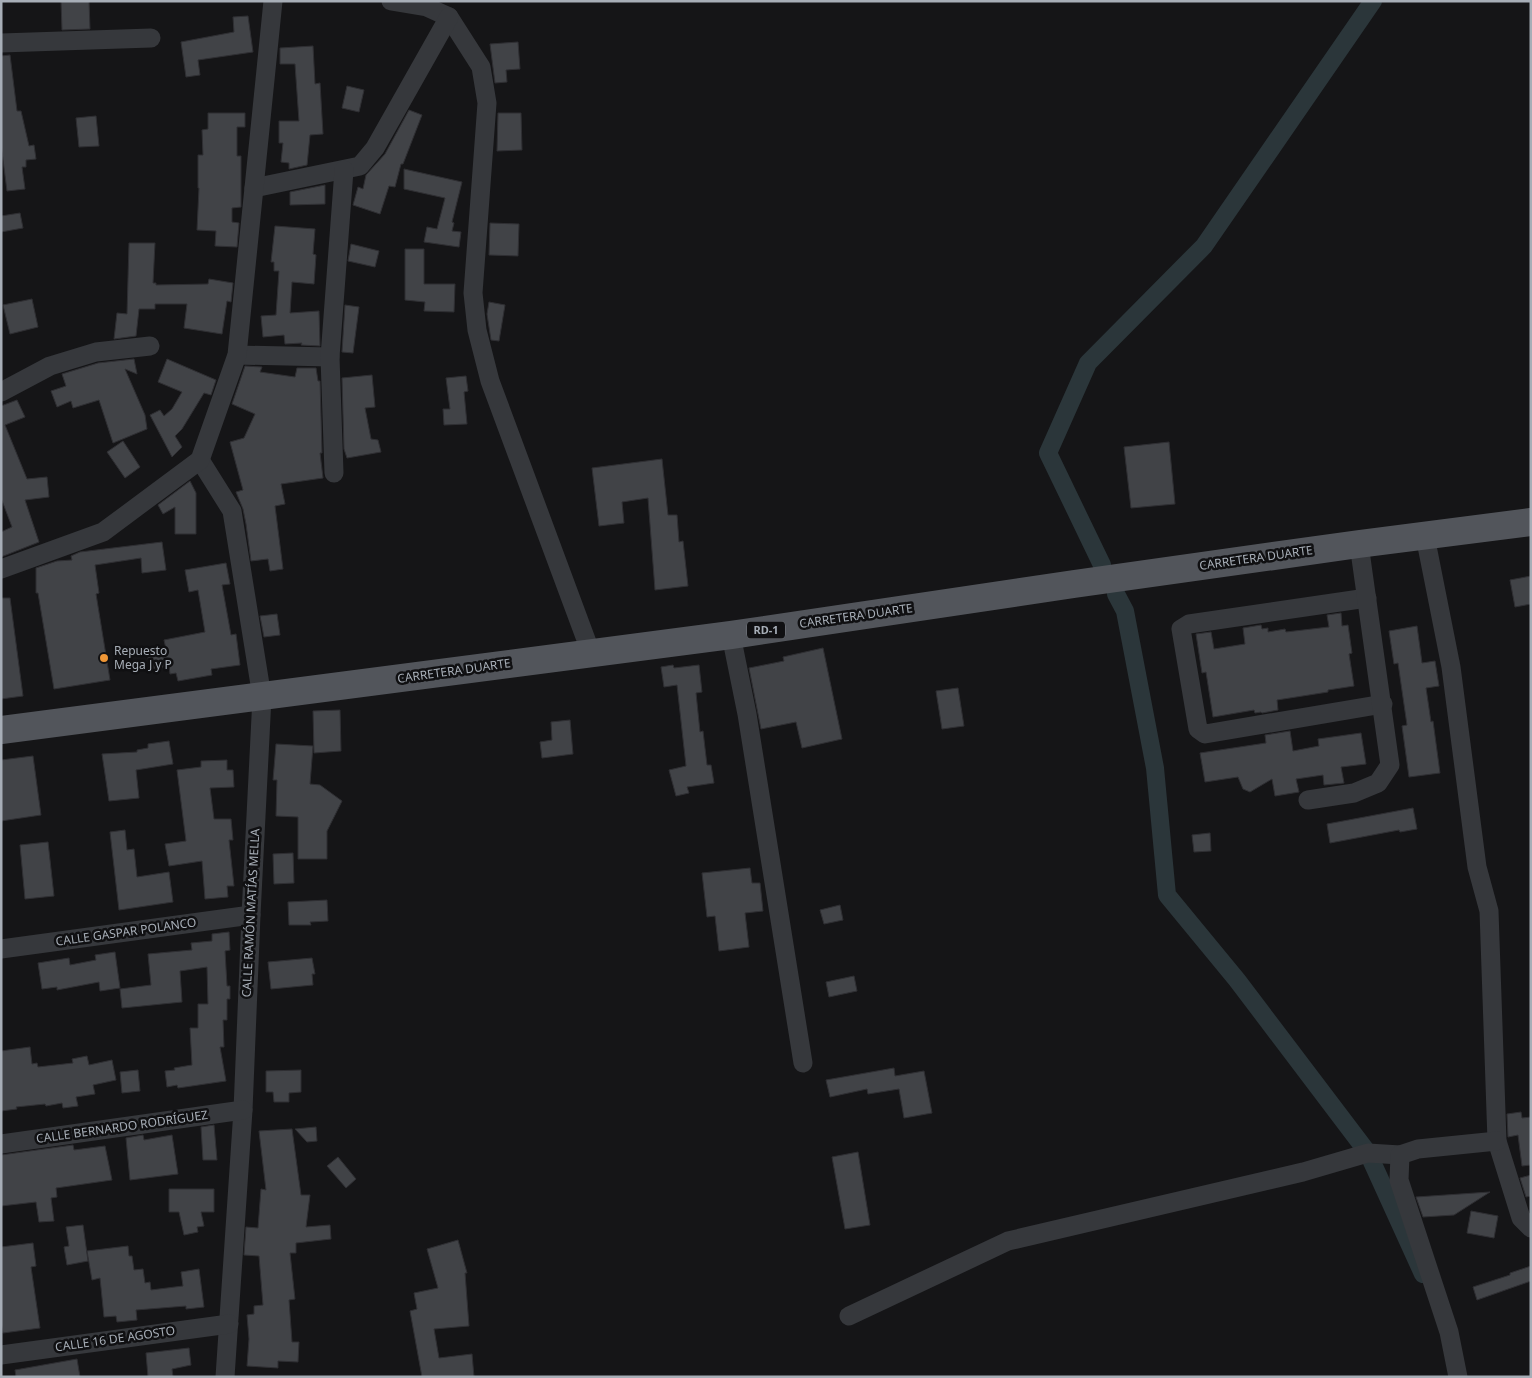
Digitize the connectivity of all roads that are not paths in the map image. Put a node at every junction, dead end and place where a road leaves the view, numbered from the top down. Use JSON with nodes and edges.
{"nodes":[{"id":1,"x":273,"y":1,"type":"edge"},
{"id":2,"x":391,"y":1,"type":"edge"},
{"id":3,"x":449,"y":17,"type":"junction"},
{"id":4,"x":151,"y":38,"type":"dead end"},
{"id":5,"x":1,"y":43,"type":"edge"},
{"id":6,"x":344,"y":170,"type":"junction"},
{"id":7,"x":254,"y":188,"type":"junction"},
{"id":8,"x":150,"y":346,"type":"dead end"},
{"id":9,"x":237,"y":354,"type":"junction"},
{"id":10,"x":330,"y":357,"type":"junction"},
{"id":11,"x":1,"y":392,"type":"edge"},
{"id":12,"x":200,"y":460,"type":"junction"},
{"id":13,"x":334,"y":473,"type":"dead end"},
{"id":14,"x":1531,"y":522,"type":"edge"},
{"id":15,"x":1425,"y":536,"type":"junction"},
{"id":16,"x":1359,"y":544,"type":"junction"},
{"id":17,"x":1,"y":568,"type":"edge"},
{"id":18,"x":1367,"y":598,"type":"junction"},
{"id":19,"x":732,"y":635,"type":"junction"},
{"id":20,"x":591,"y":653,"type":"junction"},
{"id":21,"x":262,"y":697,"type":"junction"},
{"id":22,"x":1383,"y":704,"type":"junction"},
{"id":23,"x":1,"y":730,"type":"edge"},
{"id":24,"x":1308,"y":800,"type":"dead end"},
{"id":25,"x":251,"y":915,"type":"junction"},
{"id":26,"x":1,"y":949,"type":"edge"},
{"id":27,"x":803,"y":1063,"type":"dead end"},
{"id":28,"x":243,"y":1110,"type":"junction"},
{"id":29,"x":1497,"y":1141,"type":"junction"},
{"id":30,"x":1,"y":1144,"type":"edge"},
{"id":31,"x":1400,"y":1155,"type":"junction"},
{"id":32,"x":1531,"y":1228,"type":"edge"},
{"id":33,"x":848,"y":1316,"type":"dead end"},
{"id":34,"x":229,"y":1324,"type":"junction"},
{"id":35,"x":1,"y":1355,"type":"edge"},
{"id":36,"x":225,"y":1377,"type":"edge"},
{"id":37,"x":1458,"y":1377,"type":"edge"}],
"edges":[{"from":1,"to":7,"type":"street"},
{"from":2,"to":3,"type":"street"},
{"from":3,"to":6,"type":"street"},
{"from":3,"to":20,"type":"street"},
{"from":4,"to":5,"type":"street"},
{"from":6,"to":7,"type":"street"},
{"from":6,"to":10,"type":"street"},
{"from":7,"to":9,"type":"street"},
{"from":8,"to":11,"type":"street"},
{"from":9,"to":10,"type":"street"},
{"from":9,"to":12,"type":"street"},
{"from":10,"to":13,"type":"street"},
{"from":12,"to":17,"type":"street"},
{"from":12,"to":21,"type":"street","name":"CALLE RAMÓN MATÍAS MELLA"},
{"from":14,"to":15,"type":"main road","name":"CARRETERA DUARTE","number":"RD-1"},
{"from":15,"to":16,"type":"main road","name":"CARRETERA DUARTE","number":"RD-1"},
{"from":15,"to":29,"type":"street"},
{"from":16,"to":18,"type":"street"},
{"from":16,"to":19,"type":"main road","name":"CARRETERA DUARTE","number":"RD-1"},
{"from":18,"to":22,"type":"street"},
{"from":18,"to":22,"type":"street"},
{"from":19,"to":20,"type":"main road","name":"CARRETERA DUARTE","number":"RD-1"},
{"from":19,"to":27,"type":"street"},
{"from":20,"to":21,"type":"main road","name":"CARRETERA DUARTE","number":"RD-1"},
{"from":21,"to":23,"type":"main road","name":"CARRETERA DUARTE","number":"RD-1"},
{"from":21,"to":25,"type":"street","name":"CALLE RAMÓN MATÍAS MELLA"},
{"from":22,"to":24,"type":"street"},
{"from":25,"to":26,"type":"street","name":"CALLE GASPAR POLANCO"},
{"from":25,"to":28,"type":"street","name":"CALLE RAMÓN MATÍAS MELLA"},
{"from":28,"to":30,"type":"street","name":"CALLE BERNARDO RODRÍGUEZ"},
{"from":28,"to":34,"type":"street","name":"CALLE RAMÓN MATÍAS MELLA"},
{"from":29,"to":31,"type":"street"},
{"from":29,"to":32,"type":"street"},
{"from":31,"to":33,"type":"street"},
{"from":31,"to":37,"type":"street"},
{"from":34,"to":35,"type":"street","name":"CALLE 16 DE AGOSTO"},
{"from":34,"to":36,"type":"street","name":"CALLE RAMÓN MATÍAS MELLA"}]}
